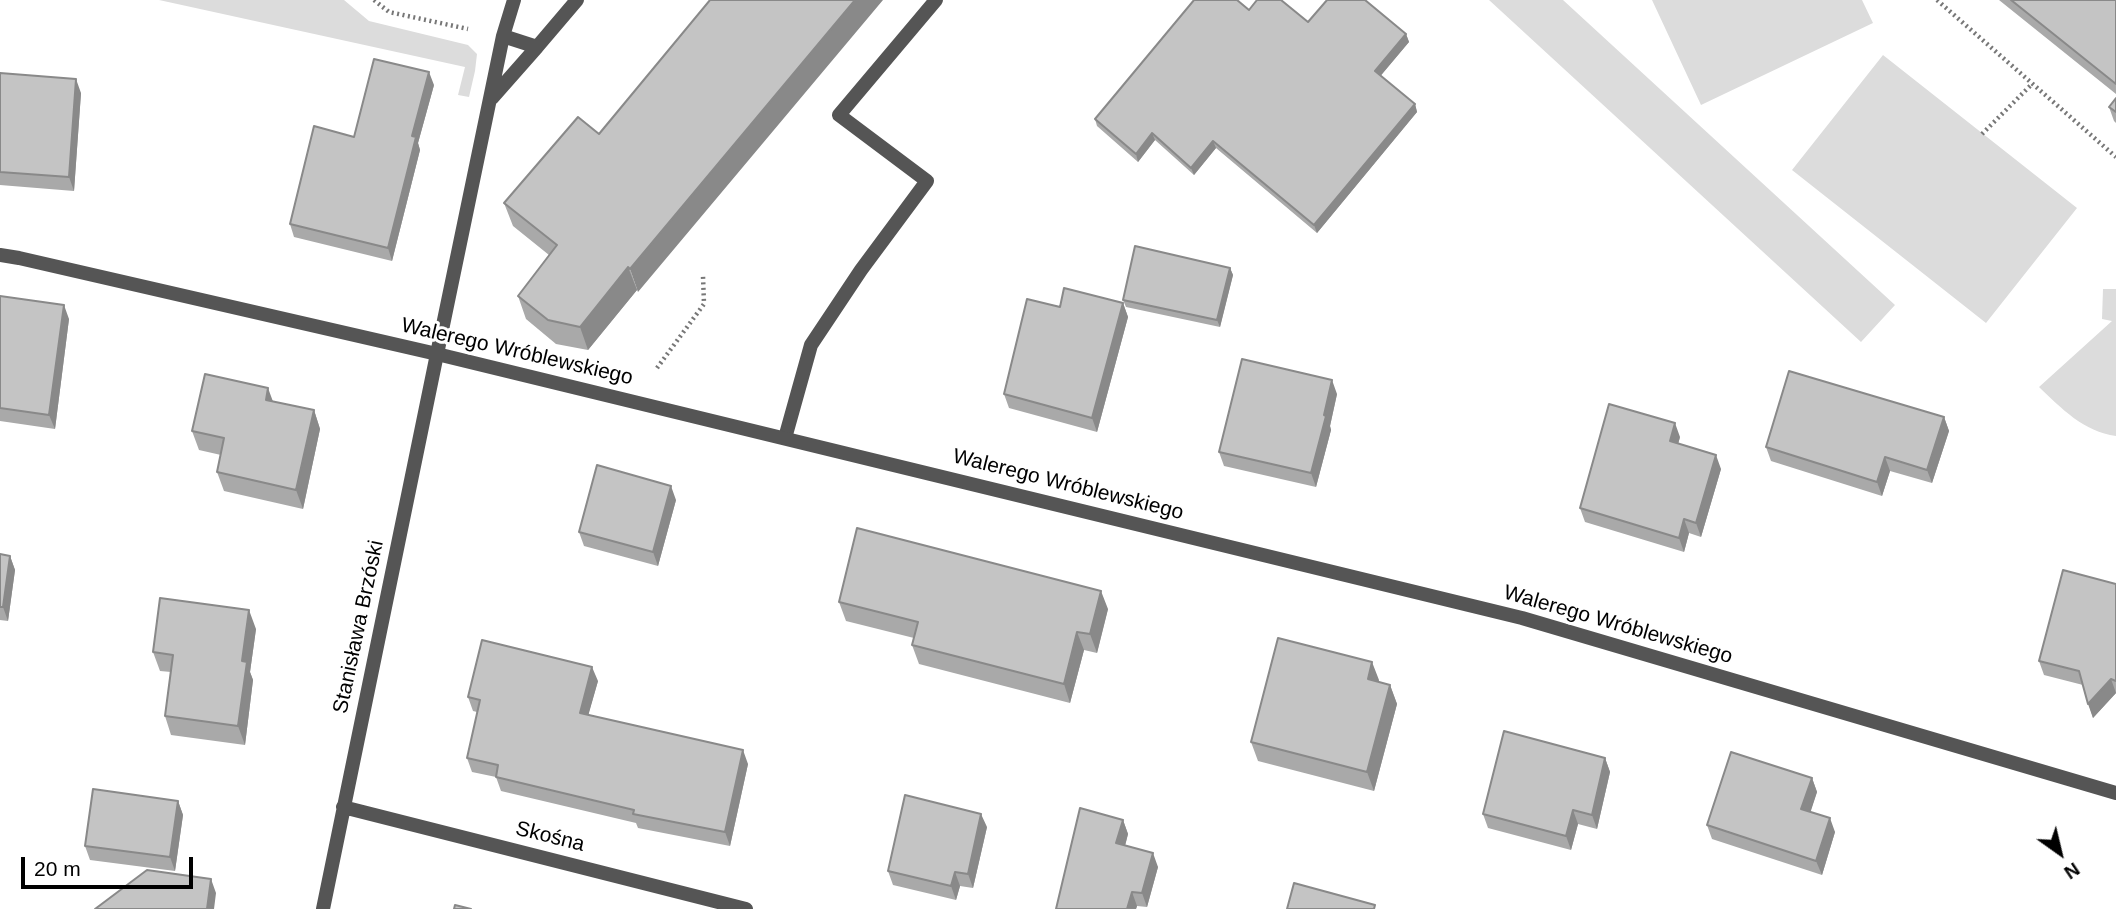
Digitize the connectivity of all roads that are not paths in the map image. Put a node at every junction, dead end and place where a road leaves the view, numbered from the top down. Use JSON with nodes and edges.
{"nodes":[{"id":1,"x":514,"y":0,"type":"edge"},
{"id":2,"x":576,"y":0,"type":"edge"},
{"id":3,"x":936,"y":0,"type":"edge"},
{"id":4,"x":503,"y":36,"type":"junction"},
{"id":5,"x":537,"y":47,"type":"junction"},
{"id":6,"x":491,"y":100,"type":"junction"},
{"id":7,"x":0,"y":256,"type":"edge"},
{"id":8,"x":437,"y":354,"type":"junction"},
{"id":9,"x":785,"y":438,"type":"junction"},
{"id":10,"x":2116,"y":793,"type":"edge"},
{"id":11,"x":343,"y":807,"type":"junction"},
{"id":12,"x":323,"y":909,"type":"edge"},
{"id":13,"x":746,"y":909,"type":"edge"}],
"edges":[{"from":1,"to":4,"type":"street","name":"Stanisława Brzóski"},
{"from":2,"to":5,"type":"street"},
{"from":3,"to":9,"type":"street"},
{"from":4,"to":5,"type":"street"},
{"from":4,"to":6,"type":"street","name":"Stanisława Brzóski"},
{"from":5,"to":6,"type":"street"},
{"from":6,"to":8,"type":"street","name":"Stanisława Brzóski"},
{"from":7,"to":8,"type":"street","name":"Walerego Wróblewskiego"},
{"from":8,"to":9,"type":"street","name":"Walerego Wróblewskiego"},
{"from":8,"to":11,"type":"street","name":"Stanisława Brzóski"},
{"from":9,"to":10,"type":"street","name":"Walerego Wróblewskiego"},
{"from":11,"to":12,"type":"street","name":"Stanisława Brzóski"},
{"from":11,"to":13,"type":"street","name":"Skośna"}]}
